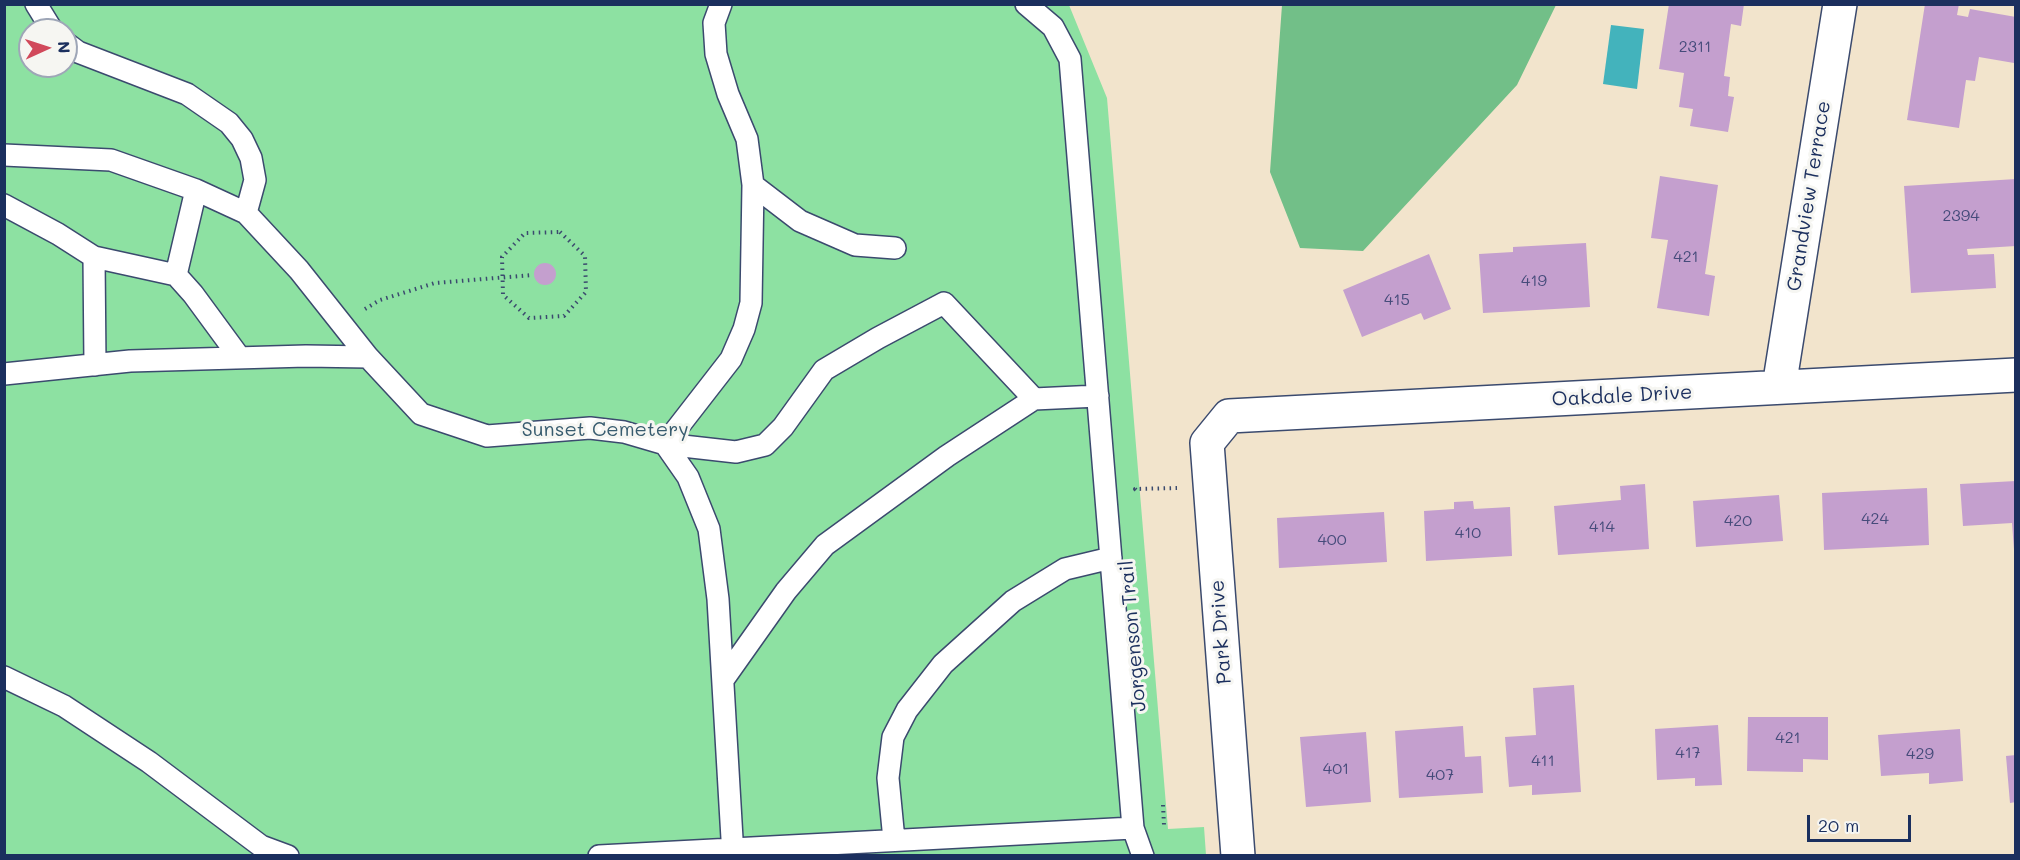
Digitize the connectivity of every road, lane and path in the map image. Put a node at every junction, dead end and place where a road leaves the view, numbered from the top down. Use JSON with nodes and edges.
{"nodes":[{"id":1,"x":36,"y":4,"type":"edge"},
{"id":2,"x":721,"y":4,"type":"edge"},
{"id":3,"x":1026,"y":4,"type":"edge"},
{"id":4,"x":1839,"y":4,"type":"edge"},
{"id":5,"x":45,"y":18,"type":"edge"},
{"id":6,"x":78,"y":52,"type":"edge"},
{"id":7,"x":4,"y":155,"type":"edge"},
{"id":8,"x":753,"y":185,"type":"junction"},
{"id":9,"x":196,"y":190,"type":"junction"},
{"id":10,"x":4,"y":205,"type":"edge"},
{"id":11,"x":246,"y":213,"type":"junction"},
{"id":12,"x":895,"y":248,"type":"dead end"},
{"id":13,"x":94,"y":257,"type":"junction"},
{"id":14,"x":176,"y":275,"type":"junction"},
{"id":15,"x":533,"y":275,"type":"dead end"},
{"id":16,"x":502,"y":277,"type":"junction"},
{"id":17,"x":341,"y":323,"type":"junction"},
{"id":18,"x":368,"y":357,"type":"junction"},
{"id":19,"x":240,"y":358,"type":"junction"},
{"id":20,"x":95,"y":365,"type":"junction"},
{"id":21,"x":4,"y":374,"type":"edge"},
{"id":22,"x":2016,"y":375,"type":"edge"},
{"id":23,"x":1779,"y":387,"type":"junction"},
{"id":24,"x":1098,"y":396,"type":"junction"},
{"id":25,"x":1034,"y":399,"type":"junction"},
{"id":26,"x":1229,"y":416,"type":"joint"},
{"id":27,"x":665,"y":444,"type":"junction"},
{"id":28,"x":1210,"y":487,"type":"junction"},
{"id":29,"x":1136,"y":500,"type":"dead end"},
{"id":30,"x":1111,"y":558,"type":"junction"},
{"id":31,"x":4,"y":677,"type":"edge"},
{"id":32,"x":723,"y":680,"type":"junction"},
{"id":33,"x":1162,"y":795,"type":"dead end"},
{"id":34,"x":1133,"y":828,"type":"junction"},
{"id":35,"x":1165,"y":831,"type":"dead end"},
{"id":36,"x":894,"y":840,"type":"junction"},
{"id":37,"x":265,"y":851,"type":"edge"},
{"id":38,"x":731,"y":853,"type":"edge"},
{"id":39,"x":288,"y":855,"type":"edge"},
{"id":40,"x":599,"y":855,"type":"edge"},
{"id":41,"x":1143,"y":855,"type":"edge"},
{"id":42,"x":1238,"y":855,"type":"edge"}],
"edges":[{"from":1,"to":5,"type":"lane"},
{"from":2,"to":8,"type":"lane"},
{"from":3,"to":24,"type":"lane"},
{"from":4,"to":23,"type":"street","name":"Grandview Terrace"},
{"from":6,"to":11,"type":"lane"},
{"from":7,"to":9,"type":"lane"},
{"from":8,"to":12,"type":"lane"},
{"from":8,"to":27,"type":"lane"},
{"from":9,"to":11,"type":"lane"},
{"from":9,"to":14,"type":"lane"},
{"from":10,"to":13,"type":"lane"},
{"from":11,"to":17,"type":"lane"},
{"from":13,"to":14,"type":"lane"},
{"from":13,"to":20,"type":"lane"},
{"from":14,"to":19,"type":"lane"},
{"from":15,"to":16,"type":"path"},
{"from":16,"to":16,"type":"path"},
{"from":16,"to":17,"type":"path"},
{"from":17,"to":18,"type":"lane"},
{"from":18,"to":19,"type":"lane"},
{"from":18,"to":27,"type":"lane"},
{"from":19,"to":20,"type":"lane"},
{"from":20,"to":21,"type":"lane"},
{"from":22,"to":23,"type":"street","name":"Oakdale Drive"},
{"from":23,"to":26,"type":"street","name":"Oakdale Drive"},
{"from":24,"to":25,"type":"lane"},
{"from":24,"to":30,"type":"lane"},
{"from":25,"to":27,"type":"lane"},
{"from":25,"to":32,"type":"lane"},
{"from":26,"to":28,"type":"street","name":"Park Drive"},
{"from":27,"to":32,"type":"lane"},
{"from":28,"to":29,"type":"path"},
{"from":28,"to":42,"type":"street","name":"Park Drive"},
{"from":30,"to":34,"type":"lane"},
{"from":30,"to":36,"type":"lane"},
{"from":31,"to":37,"type":"lane"},
{"from":32,"to":38,"type":"lane"},
{"from":33,"to":35,"type":"path"},
{"from":34,"to":36,"type":"lane"},
{"from":34,"to":41,"type":"lane"},
{"from":36,"to":38,"type":"lane"},
{"from":37,"to":39,"type":"lane"},
{"from":38,"to":40,"type":"lane"}]}
